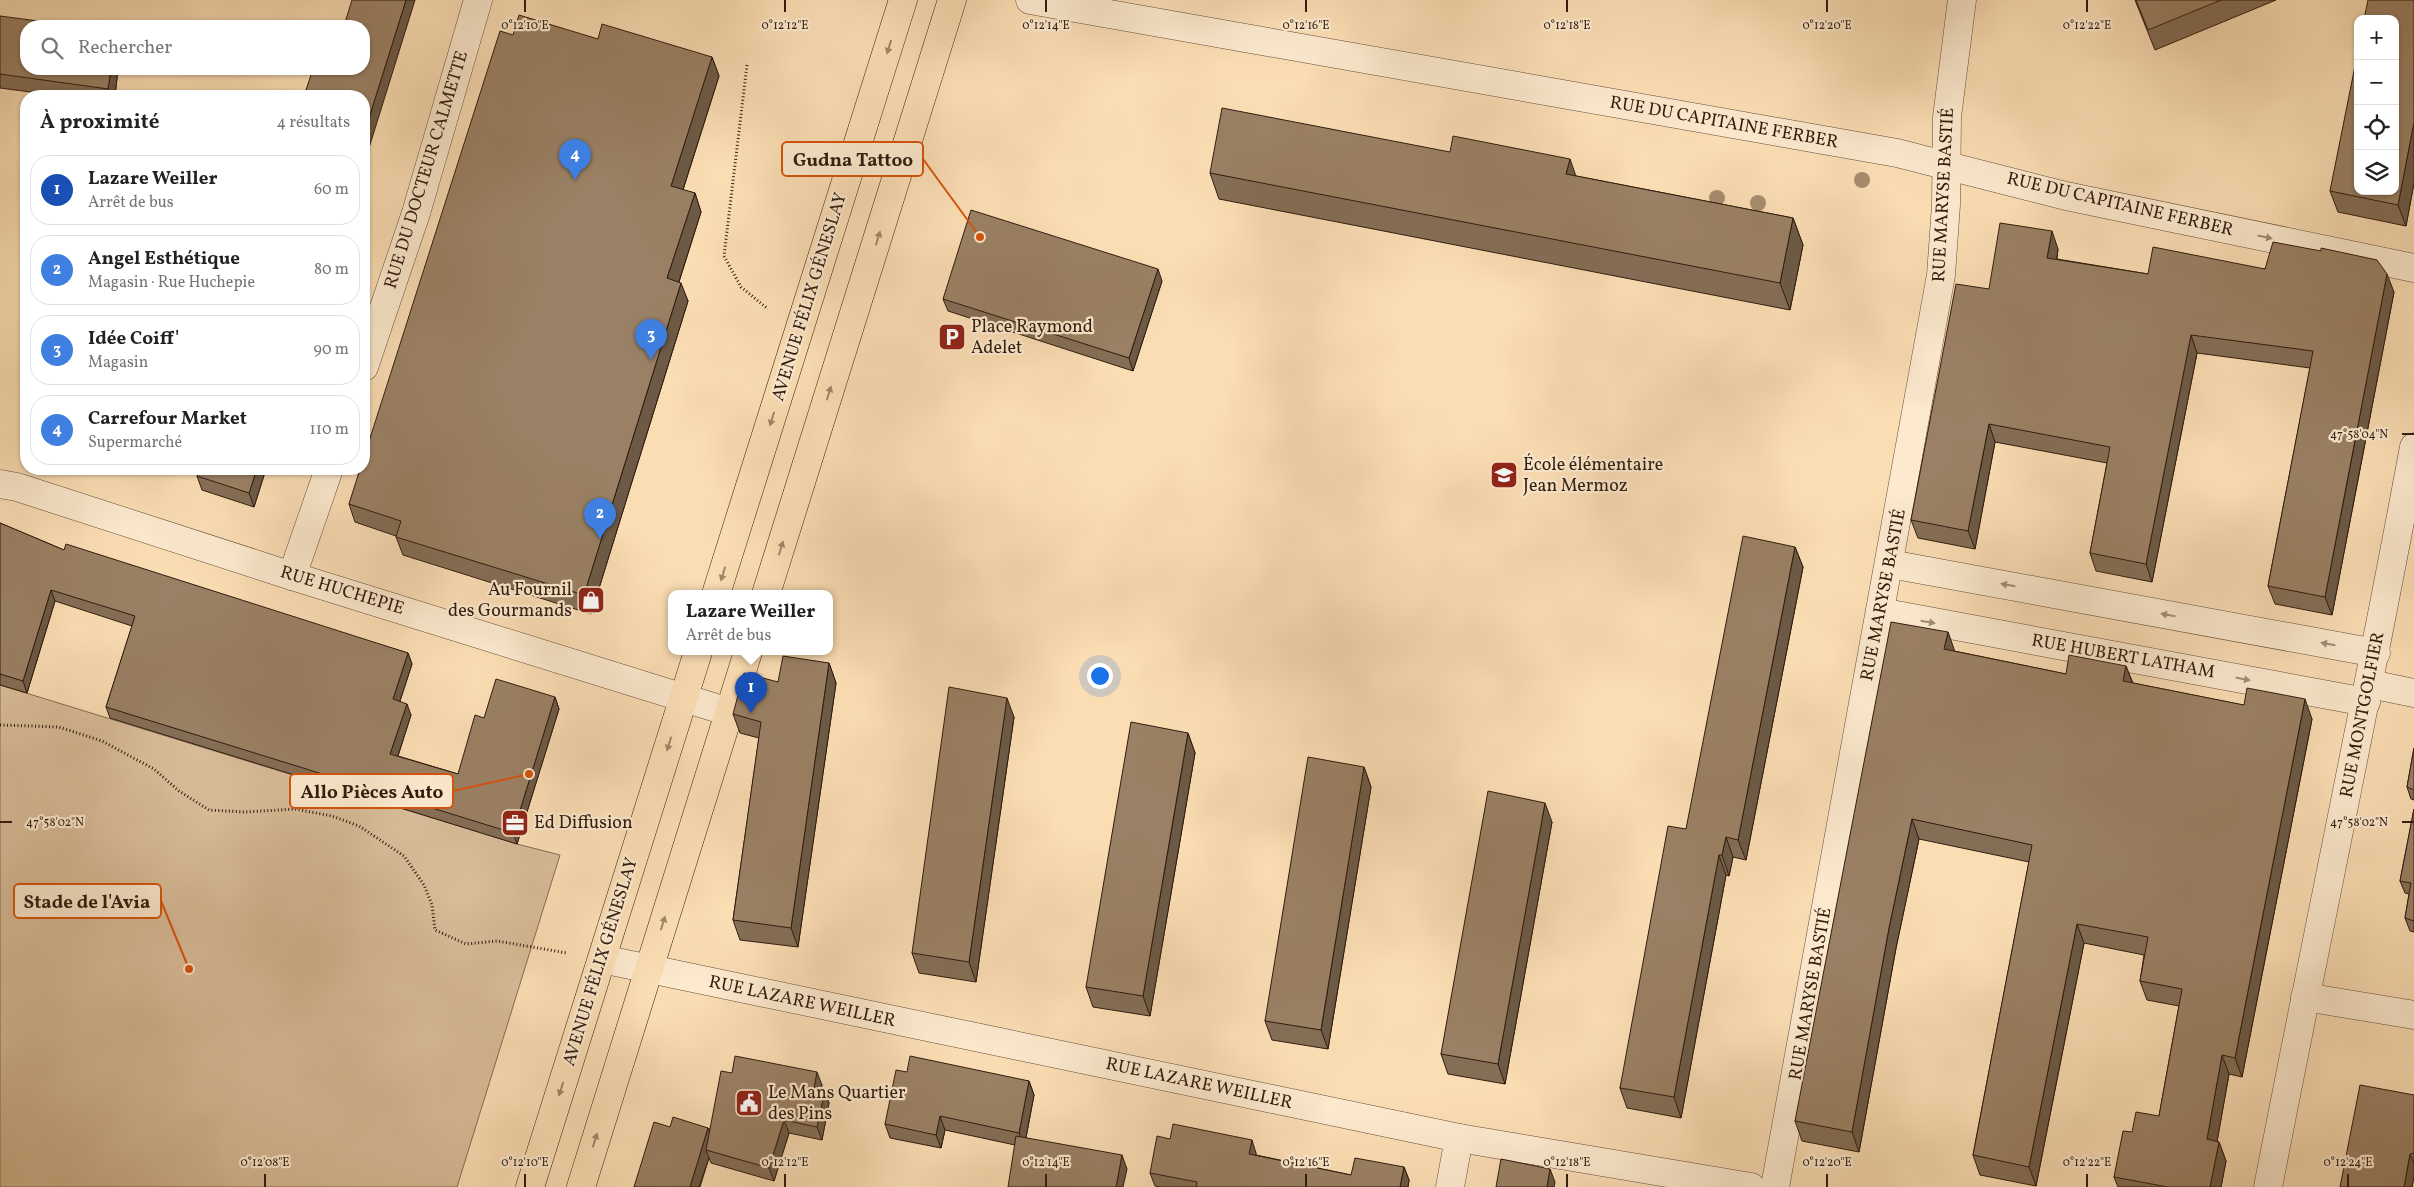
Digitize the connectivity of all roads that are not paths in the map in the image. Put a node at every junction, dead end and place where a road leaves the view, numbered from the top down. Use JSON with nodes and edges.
{"nodes":[{"id":1,"x":478,"y":0,"type":"edge"},
{"id":2,"x":903,"y":0,"type":"edge"},
{"id":3,"x":952,"y":0,"type":"edge"},
{"id":4,"x":1030,"y":0,"type":"edge"},
{"id":5,"x":1962,"y":0,"type":"edge"},
{"id":6,"x":1945,"y":164,"type":"junction"},
{"id":7,"x":2414,"y":268,"type":"edge"},
{"id":8,"x":370,"y":349,"type":"edge"},
{"id":9,"x":2414,"y":447,"type":"edge"},
{"id":10,"x":327,"y":475,"type":"edge"},
{"id":11,"x":0,"y":484,"type":"edge"},
{"id":12,"x":1890,"y":564,"type":"junction"},
{"id":13,"x":292,"y":576,"type":"junction"},
{"id":14,"x":717,"y":590,"type":"edge"},
{"id":15,"x":767,"y":590,"type":"edge"},
{"id":16,"x":1880,"y":612,"type":"junction"},
{"id":17,"x":2376,"y":653,"type":"junction"},
{"id":18,"x":697,"y":655,"type":"edge"},
{"id":19,"x":747,"y":655,"type":"edge"},
{"id":20,"x":2368,"y":693,"type":"junction"},
{"id":21,"x":2414,"y":693,"type":"edge"},
{"id":22,"x":684,"y":698,"type":"junction"},
{"id":23,"x":730,"y":712,"type":"junction"},
{"id":24,"x":602,"y":959,"type":"junction"},
{"id":25,"x":649,"y":970,"type":"junction"},
{"id":26,"x":2305,"y":997,"type":"junction"},
{"id":27,"x":2414,"y":1015,"type":"edge"},
{"id":28,"x":1459,"y":1138,"type":"junction"},
{"id":29,"x":530,"y":1187,"type":"edge"},
{"id":30,"x":581,"y":1187,"type":"edge"},
{"id":31,"x":1450,"y":1187,"type":"edge"},
{"id":32,"x":1751,"y":1187,"type":"edge"},
{"id":33,"x":1776,"y":1187,"type":"edge"},
{"id":34,"x":2268,"y":1187,"type":"edge"}],
"edges":[{"from":1,"to":8,"type":"street","name":"RUE DU DOCTEUR CALMETTE"},
{"from":2,"to":14,"type":"main road","name":"AVENUE FÉLIX GÉNESLAY","one_way":true},
{"from":15,"to":3,"type":"main road","one_way":true},
{"from":4,"to":6,"type":"street","name":"RUE DU CAPITAINE FERBER"},
{"from":5,"to":6,"type":"street","name":"RUE MARYSE BASTIÉ"},
{"from":6,"to":7,"type":"street","name":"RUE DU CAPITAINE FERBER","one_way":true},
{"from":6,"to":12,"type":"street","name":"RUE MARYSE BASTIÉ"},
{"from":9,"to":17,"type":"street","name":"RUE MONTGOLFIER"},
{"from":10,"to":13,"type":"street"},
{"from":11,"to":13,"type":"street","name":"RUE HUCHEPIE"},
{"from":12,"to":16,"type":"street","name":"RUE MARYSE BASTIÉ"},
{"from":17,"to":12,"type":"street","one_way":true},
{"from":13,"to":22,"type":"street","name":"RUE HUCHEPIE"},
{"from":16,"to":20,"type":"street","name":"RUE HUBERT LATHAM","one_way":true},
{"from":16,"to":33,"type":"street","name":"RUE MARYSE BASTIÉ"},
{"from":17,"to":20,"type":"street","name":"RUE MONTGOLFIER"},
{"from":18,"to":22,"type":"main road","name":"AVENUE FÉLIX GÉNESLAY"},
{"from":19,"to":23,"type":"main road"},
{"from":20,"to":21,"type":"street","name":"RUE HUBERT LATHAM"},
{"from":20,"to":26,"type":"street","name":"RUE MONTGOLFIER"},
{"from":22,"to":23,"type":"street","name":"RUE HUCHEPIE"},
{"from":22,"to":24,"type":"main road","name":"AVENUE FÉLIX GÉNESLAY","one_way":true},
{"from":25,"to":23,"type":"main road","one_way":true},
{"from":24,"to":25,"type":"street","name":"RUE LAZARE WEILLER"},
{"from":24,"to":29,"type":"main road","name":"AVENUE FÉLIX GÉNESLAY","one_way":true},
{"from":25,"to":28,"type":"street","name":"RUE LAZARE WEILLER"},
{"from":30,"to":25,"type":"main road","one_way":true},
{"from":26,"to":27,"type":"street"},
{"from":26,"to":34,"type":"street","name":"RUE MONTGOLFIER"},
{"from":28,"to":31,"type":"street"},
{"from":28,"to":32,"type":"street","name":"RUE LAZARE WEILLER"}]}
